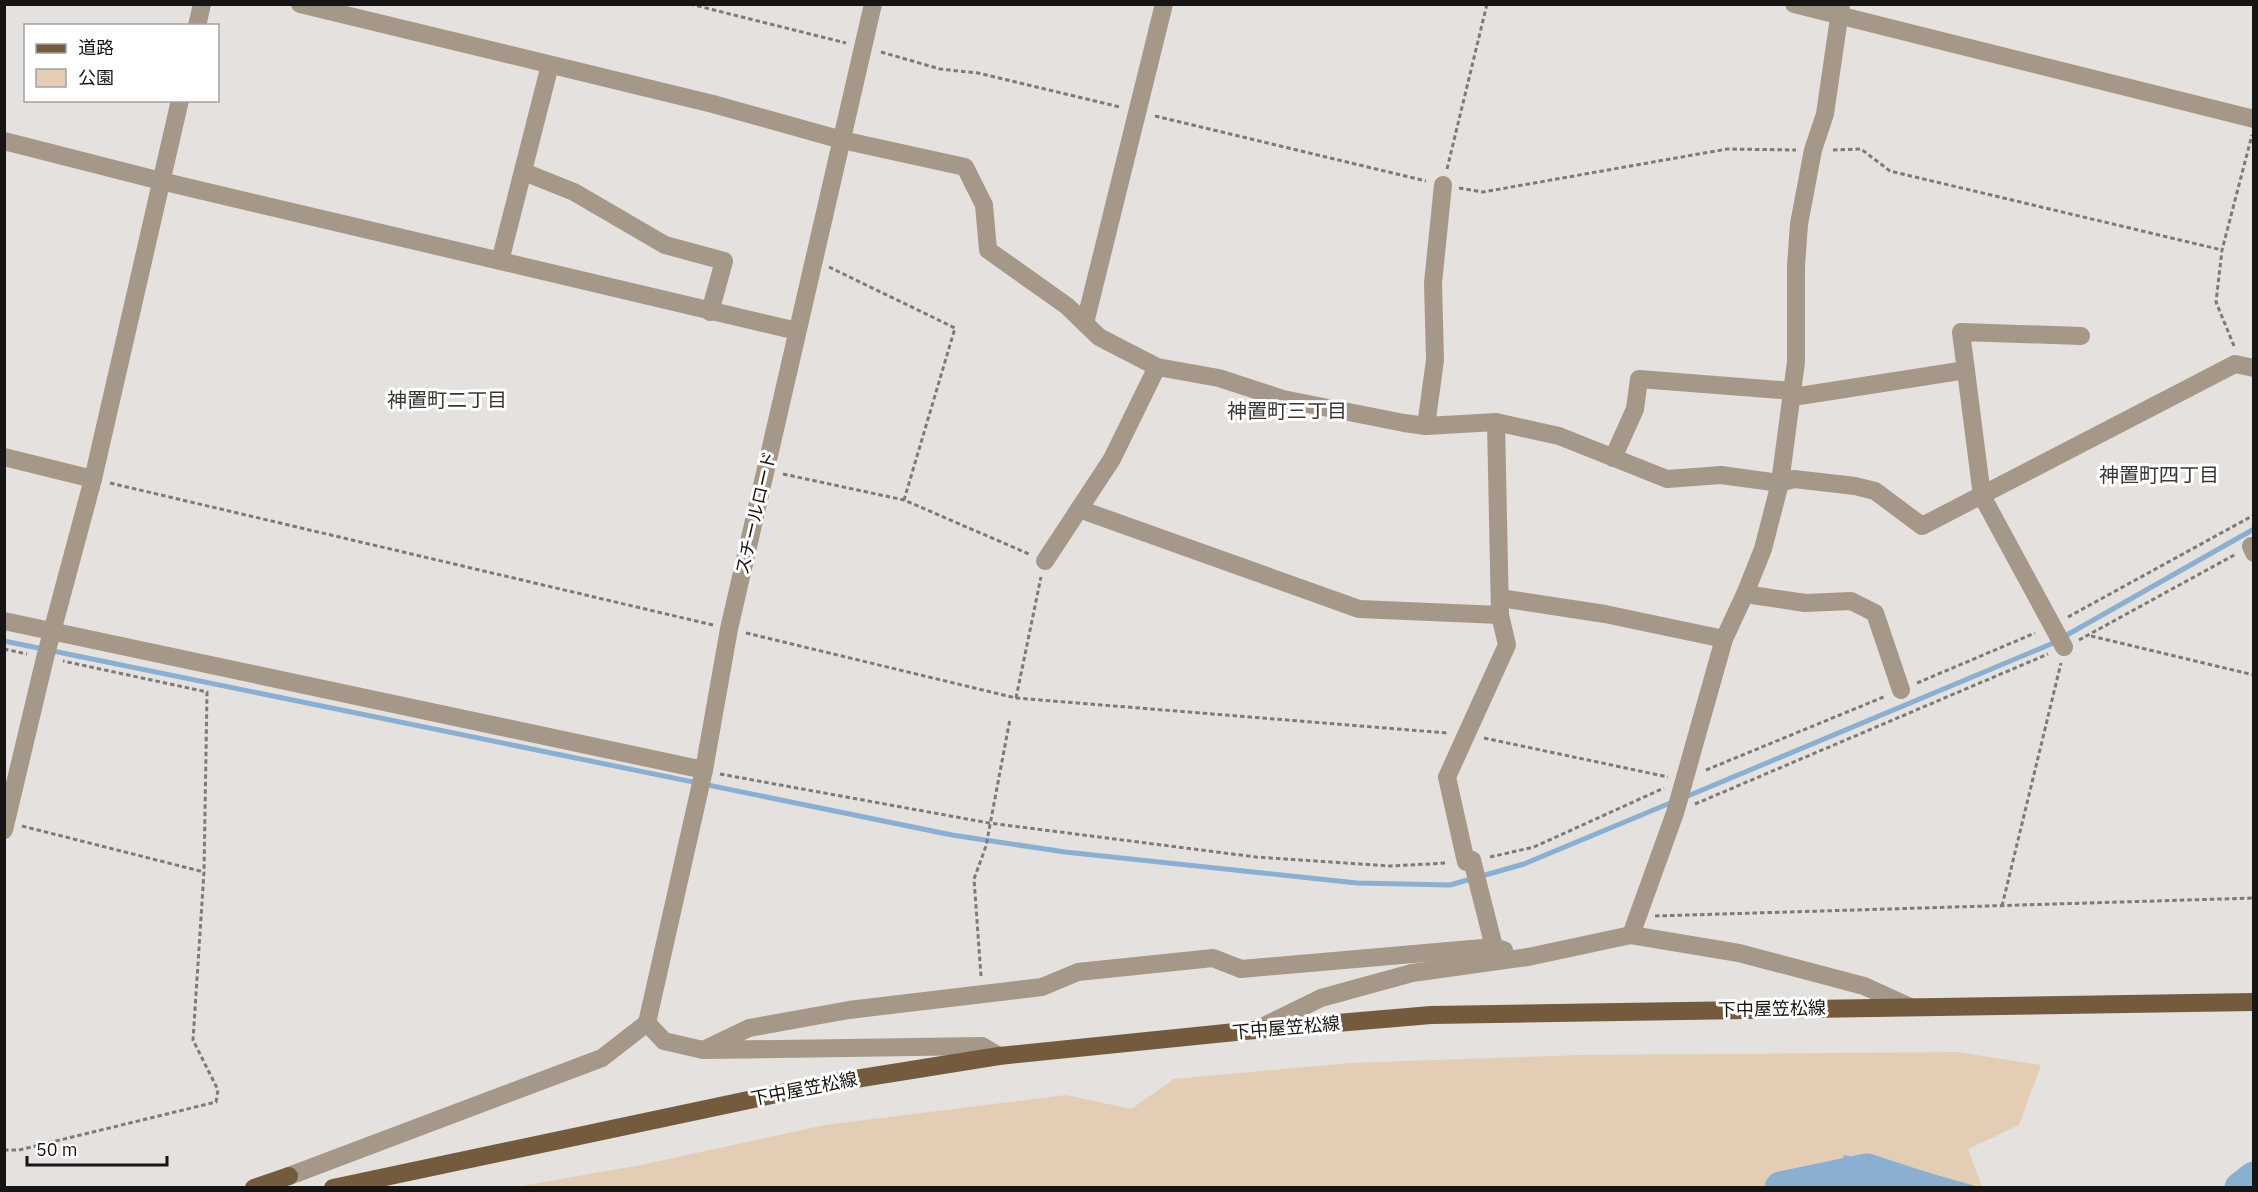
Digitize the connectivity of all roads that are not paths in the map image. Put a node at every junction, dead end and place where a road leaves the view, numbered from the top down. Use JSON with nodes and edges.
{"nodes":[{"id":1,"x":202,"y":4,"type":"edge"},
{"id":2,"x":300,"y":4,"type":"edge"},
{"id":3,"x":873,"y":4,"type":"edge"},
{"id":4,"x":1164,"y":4,"type":"edge"},
{"id":5,"x":1794,"y":4,"type":"edge"},
{"id":6,"x":1841,"y":10,"type":"edge"},
{"id":7,"x":197,"y":24,"type":"edge"},
{"id":8,"x":550,"y":65,"type":"junction"},
{"id":9,"x":180,"y":102,"type":"edge"},
{"id":10,"x":2253,"y":119,"type":"edge"},
{"id":11,"x":842,"y":140,"type":"junction"},
{"id":12,"x":4,"y":141,"type":"edge"},
{"id":13,"x":524,"y":172,"type":"junction"},
{"id":14,"x":161,"y":181,"type":"junction"},
{"id":15,"x":1443,"y":185,"type":"road end"},
{"id":16,"x":500,"y":261,"type":"junction"},
{"id":17,"x":710,"y":312,"type":"junction"},
{"id":18,"x":1085,"y":323,"type":"junction"},
{"id":19,"x":796,"y":331,"type":"junction"},
{"id":20,"x":2081,"y":336,"type":"dead end"},
{"id":21,"x":1156,"y":367,"type":"junction"},
{"id":22,"x":2253,"y":368,"type":"edge"},
{"id":23,"x":1966,"y":370,"type":"junction"},
{"id":24,"x":1793,"y":394,"type":"junction"},
{"id":25,"x":1496,"y":422,"type":"junction"},
{"id":26,"x":1426,"y":426,"type":"junction"},
{"id":27,"x":4,"y":457,"type":"edge"},
{"id":28,"x":1613,"y":458,"type":"junction"},
{"id":29,"x":93,"y":479,"type":"junction"},
{"id":30,"x":1780,"y":483,"type":"junction"},
{"id":31,"x":1982,"y":496,"type":"junction"},
{"id":32,"x":1079,"y":509,"type":"junction"},
{"id":33,"x":1045,"y":561,"type":"road end"},
{"id":34,"x":1745,"y":594,"type":"junction"},
{"id":35,"x":1500,"y":607,"type":"junction"},
{"id":36,"x":4,"y":621,"type":"edge"},
{"id":37,"x":53,"y":630,"type":"junction"},
{"id":38,"x":2059,"y":637,"type":"road end"},
{"id":39,"x":1724,"y":639,"type":"junction"},
{"id":40,"x":1901,"y":690,"type":"road end"},
{"id":41,"x":704,"y":770,"type":"junction"},
{"id":42,"x":5,"y":826,"type":"edge"},
{"id":43,"x":1631,"y":935,"type":"junction"},
{"id":44,"x":1494,"y":947,"type":"junction"},
{"id":45,"x":1528,"y":957,"type":"junction"},
{"id":46,"x":2253,"y":1002,"type":"edge"},
{"id":47,"x":1910,"y":1006,"type":"junction"},
{"id":48,"x":647,"y":1023,"type":"junction"},
{"id":49,"x":1256,"y":1030,"type":"junction"},
{"id":50,"x":703,"y":1050,"type":"junction"},
{"id":51,"x":999,"y":1056,"type":"junction"},
{"id":52,"x":285,"y":1182,"type":"edge"},
{"id":53,"x":254,"y":1188,"type":"edge"},
{"id":54,"x":333,"y":1188,"type":"edge"}],
"edges":[{"from":1,"to":7,"type":"street"},
{"from":2,"to":8,"type":"street"},
{"from":3,"to":11,"type":"street","name":"スチールロード"},
{"from":4,"to":18,"type":"street"},
{"from":5,"to":6,"type":"street"},
{"from":6,"to":10,"type":"street"},
{"from":6,"to":24,"type":"street"},
{"from":8,"to":11,"type":"street"},
{"from":8,"to":13,"type":"street"},
{"from":9,"to":14,"type":"street"},
{"from":11,"to":18,"type":"street"},
{"from":11,"to":19,"type":"street","name":"スチールロード"},
{"from":12,"to":14,"type":"street"},
{"from":13,"to":16,"type":"street"},
{"from":13,"to":17,"type":"street"},
{"from":14,"to":16,"type":"street"},
{"from":14,"to":29,"type":"street"},
{"from":15,"to":26,"type":"street"},
{"from":16,"to":17,"type":"street"},
{"from":17,"to":19,"type":"street"},
{"from":18,"to":21,"type":"street"},
{"from":19,"to":41,"type":"street","name":"スチールロード"},
{"from":20,"to":23,"type":"street"},
{"from":21,"to":26,"type":"street"},
{"from":21,"to":32,"type":"street"},
{"from":22,"to":31,"type":"street"},
{"from":23,"to":24,"type":"street"},
{"from":23,"to":31,"type":"street"},
{"from":24,"to":28,"type":"street"},
{"from":24,"to":30,"type":"street"},
{"from":25,"to":26,"type":"street"},
{"from":25,"to":28,"type":"street"},
{"from":25,"to":35,"type":"street"},
{"from":27,"to":29,"type":"street"},
{"from":28,"to":30,"type":"street"},
{"from":29,"to":37,"type":"street"},
{"from":30,"to":31,"type":"street"},
{"from":30,"to":34,"type":"street"},
{"from":31,"to":38,"type":"street"},
{"from":32,"to":33,"type":"street"},
{"from":32,"to":35,"type":"street"},
{"from":34,"to":39,"type":"street"},
{"from":34,"to":40,"type":"street"},
{"from":35,"to":39,"type":"street"},
{"from":35,"to":44,"type":"street"},
{"from":36,"to":37,"type":"street"},
{"from":37,"to":41,"type":"street"},
{"from":37,"to":42,"type":"street"},
{"from":39,"to":43,"type":"street"},
{"from":41,"to":48,"type":"street","name":"スチールロード"},
{"from":43,"to":45,"type":"street"},
{"from":43,"to":47,"type":"street"},
{"from":44,"to":45,"type":"street"},
{"from":44,"to":50,"type":"street"},
{"from":45,"to":49,"type":"street"},
{"from":46,"to":47,"type":"main road","name":"下中屋笠松線"},
{"from":47,"to":49,"type":"main road","name":"下中屋笠松線"},
{"from":48,"to":50,"type":"street"},
{"from":48,"to":52,"type":"street"},
{"from":49,"to":51,"type":"main road","name":"下中屋笠松線"},
{"from":50,"to":51,"type":"street"},
{"from":51,"to":54,"type":"main road","name":"下中屋笠松線"},
{"from":52,"to":53,"type":"main road"}]}
